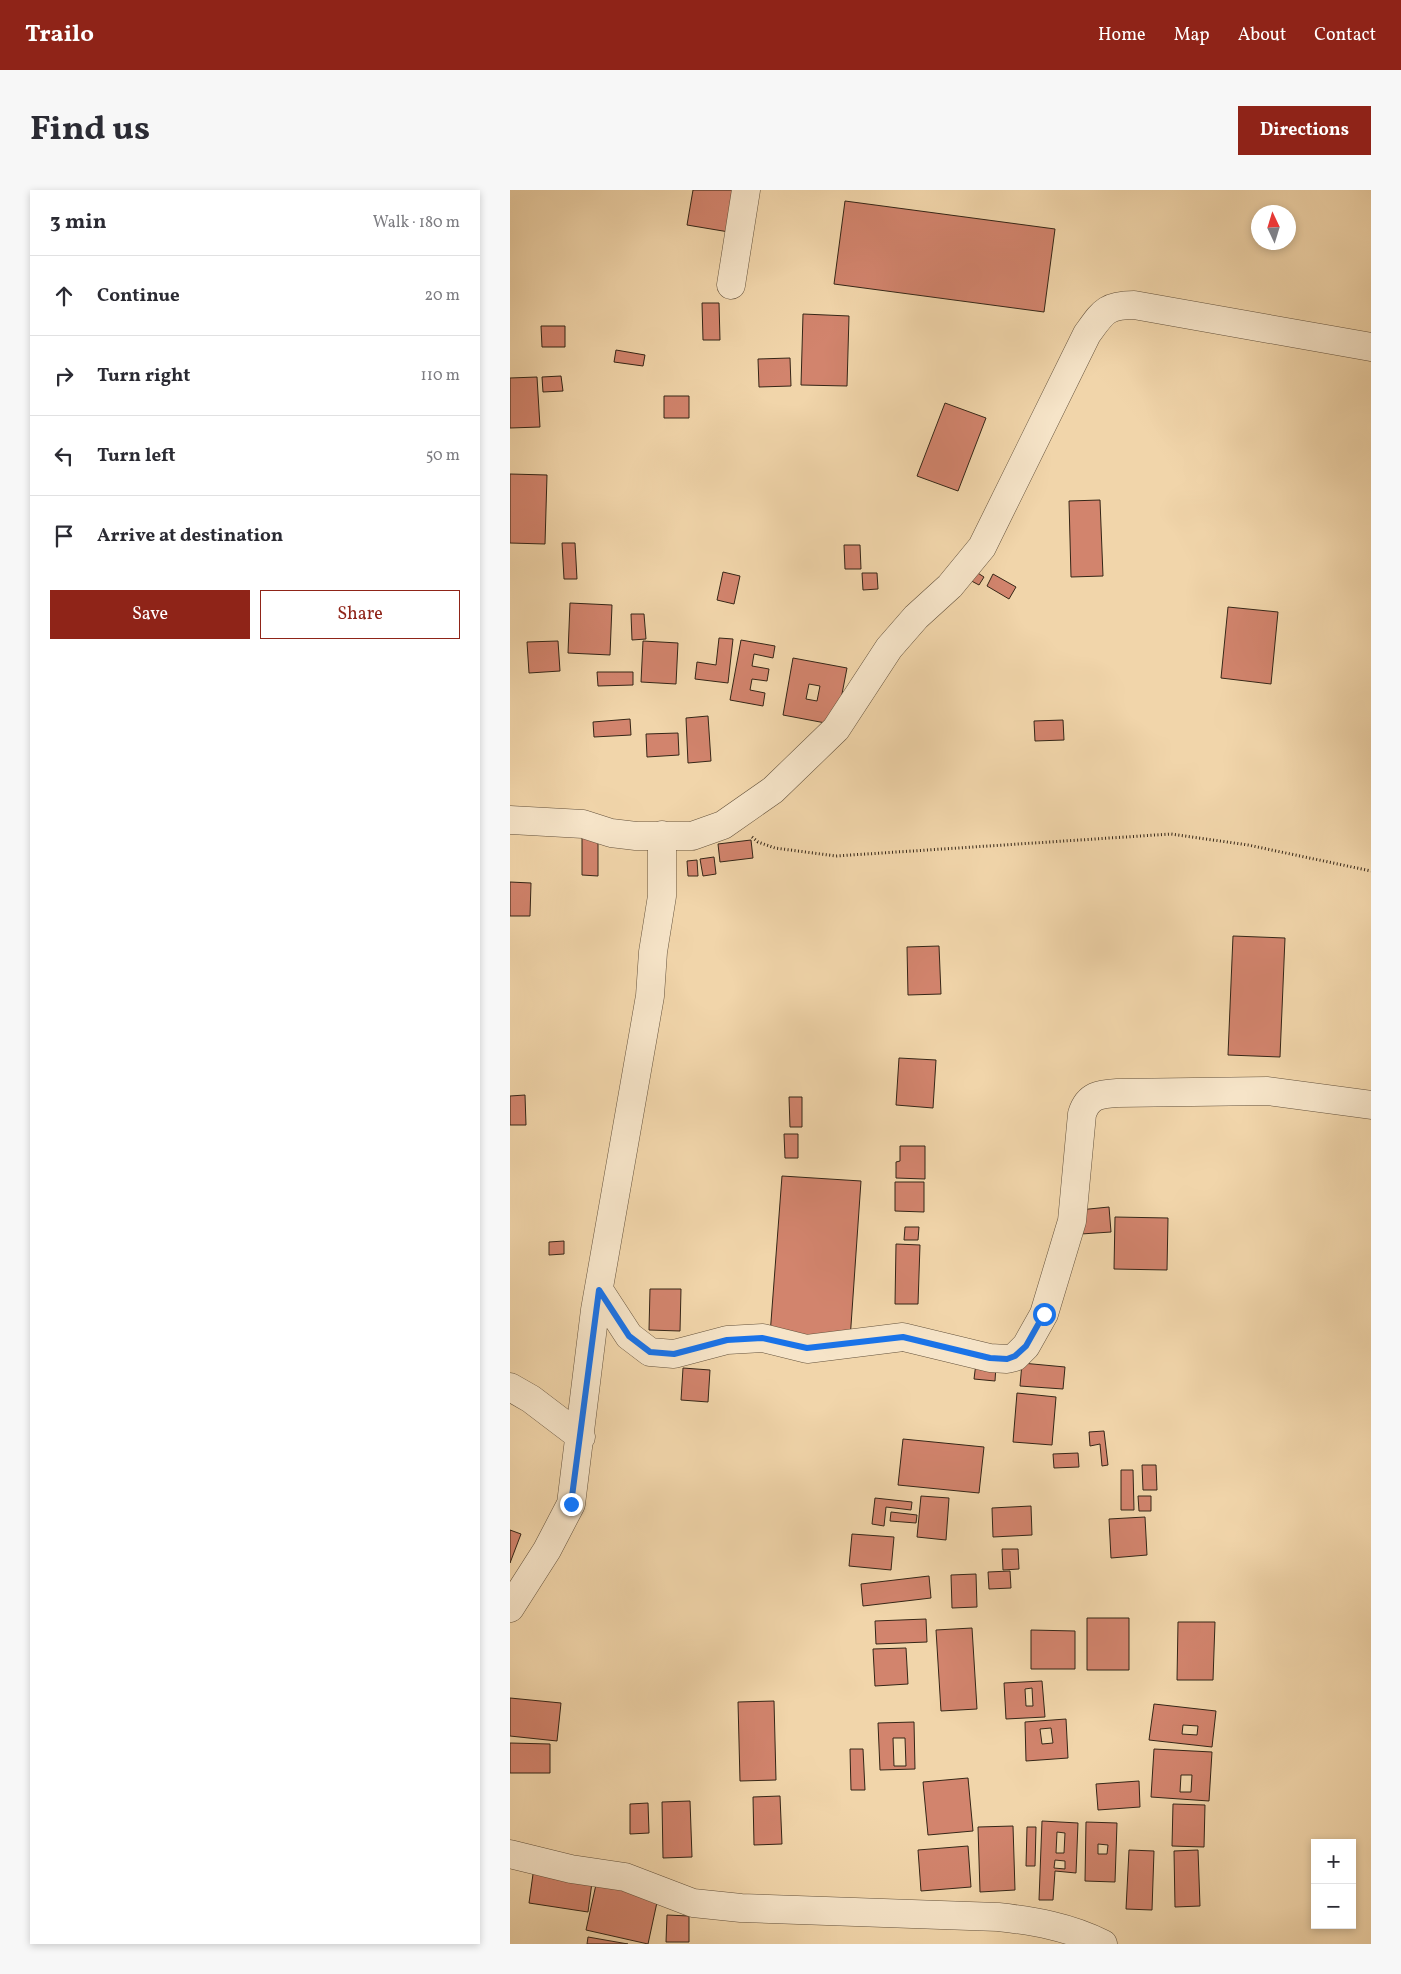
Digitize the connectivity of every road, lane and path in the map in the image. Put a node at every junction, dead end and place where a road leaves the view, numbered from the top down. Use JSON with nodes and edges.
{"nodes":[{"id":1,"x":746,"y":190,"type":"edge"},
{"id":2,"x":731,"y":285,"type":"dead end"},
{"id":3,"x":1371,"y":347,"type":"edge"},
{"id":4,"x":510,"y":820,"type":"edge"},
{"id":5,"x":723,"y":825,"type":"junction"},
{"id":6,"x":662,"y":835,"type":"junction"},
{"id":7,"x":1371,"y":871,"type":"edge"},
{"id":8,"x":1371,"y":1106,"type":"edge"},
{"id":9,"x":599,"y":1290,"type":"junction"},
{"id":10,"x":510,"y":1387,"type":"edge"},
{"id":11,"x":580,"y":1437,"type":"junction"},
{"id":12,"x":510,"y":1608,"type":"edge"},
{"id":13,"x":510,"y":1854,"type":"edge"},
{"id":14,"x":1103,"y":1944,"type":"edge"}],
"edges":[{"from":1,"to":2,"type":"street"},
{"from":3,"to":5,"type":"street"},
{"from":4,"to":6,"type":"street"},
{"from":5,"to":6,"type":"street"},
{"from":5,"to":7,"type":"path"},
{"from":6,"to":9,"type":"street"},
{"from":8,"to":9,"type":"street"},
{"from":9,"to":11,"type":"street"},
{"from":10,"to":11,"type":"street"},
{"from":11,"to":12,"type":"street"},
{"from":13,"to":14,"type":"street"}]}
